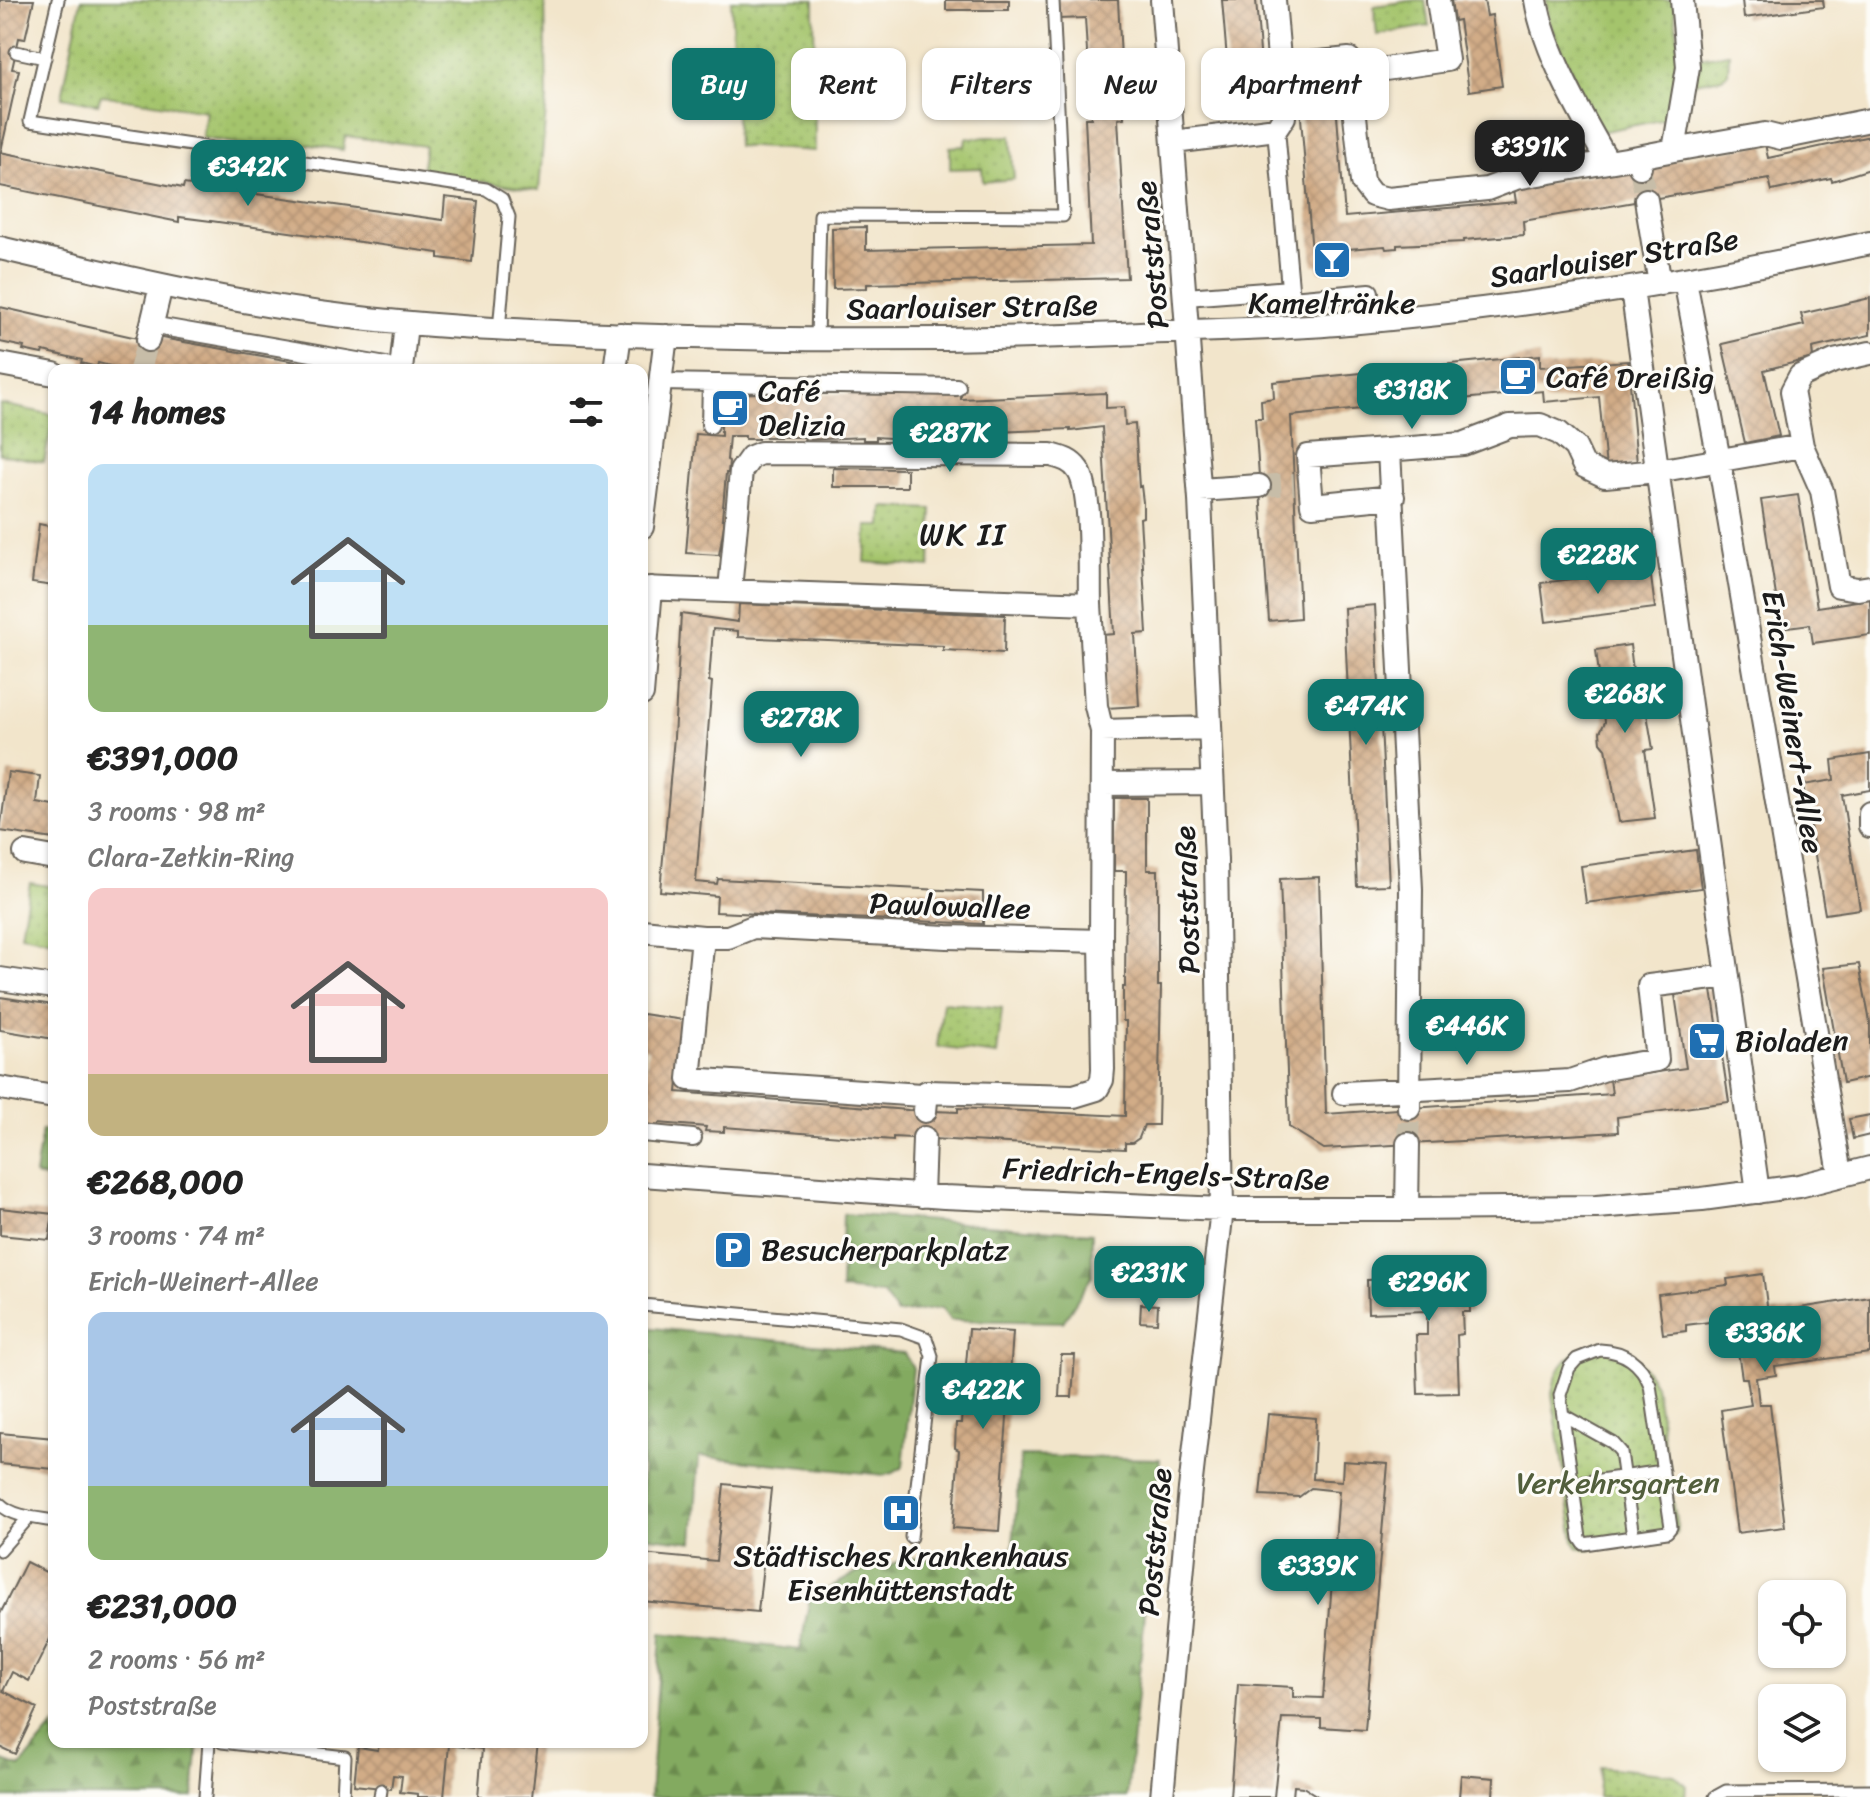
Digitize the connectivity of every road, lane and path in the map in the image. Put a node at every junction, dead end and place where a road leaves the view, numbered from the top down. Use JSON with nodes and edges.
{"nodes":[{"id":1,"x":58,"y":0,"type":"edge"},
{"id":2,"x":1053,"y":0,"type":"edge"},
{"id":3,"x":1162,"y":0,"type":"edge"},
{"id":4,"x":1274,"y":0,"type":"edge"},
{"id":5,"x":1438,"y":0,"type":"edge"},
{"id":6,"x":1536,"y":0,"type":"edge"},
{"id":7,"x":1682,"y":0,"type":"edge"},
{"id":8,"x":1278,"y":48,"type":"edge"},
{"id":9,"x":16,"y":52,"type":"dead end"},
{"id":10,"x":45,"y":58,"type":"junction"},
{"id":11,"x":1389,"y":68,"type":"edge"},
{"id":12,"x":1282,"y":120,"type":"edge"},
{"id":13,"x":1356,"y":120,"type":"edge"},
{"id":14,"x":1870,"y":120,"type":"edge"},
{"id":15,"x":1276,"y":129,"type":"junction"},
{"id":16,"x":1174,"y":142,"type":"junction"},
{"id":17,"x":1674,"y":150,"type":"junction"},
{"id":18,"x":1608,"y":162,"type":"junction"},
{"id":19,"x":1646,"y":200,"type":"tunnel mouth"},
{"id":20,"x":1870,"y":243,"type":"edge"},
{"id":21,"x":0,"y":248,"type":"edge"},
{"id":22,"x":1685,"y":280,"type":"junction"},
{"id":23,"x":1660,"y":284,"type":"junction"},
{"id":24,"x":161,"y":286,"type":"junction"},
{"id":25,"x":1290,"y":289,"type":"junction"},
{"id":26,"x":1632,"y":289,"type":"junction"},
{"id":27,"x":1370,"y":292,"type":"dead end"},
{"id":28,"x":1186,"y":297,"type":"junction"},
{"id":29,"x":406,"y":324,"type":"junction"},
{"id":30,"x":499,"y":330,"type":"junction"},
{"id":31,"x":1189,"y":330,"type":"junction"},
{"id":32,"x":150,"y":332,"type":"joint"},
{"id":33,"x":620,"y":334,"type":"junction"},
{"id":34,"x":666,"y":336,"type":"junction"},
{"id":35,"x":817,"y":341,"type":"junction"},
{"id":36,"x":1870,"y":353,"type":"edge"},
{"id":37,"x":0,"y":364,"type":"edge"},
{"id":38,"x":367,"y":364,"type":"edge"},
{"id":39,"x":395,"y":364,"type":"edge"},
{"id":40,"x":616,"y":364,"type":"edge"},
{"id":41,"x":48,"y":373,"type":"edge"},
{"id":42,"x":660,"y":382,"type":"junction"},
{"id":43,"x":711,"y":383,"type":"junction"},
{"id":44,"x":957,"y":387,"type":"dead end"},
{"id":45,"x":710,"y":425,"type":"dead end"},
{"id":46,"x":1802,"y":446,"type":"junction"},
{"id":47,"x":1389,"y":450,"type":"junction"},
{"id":48,"x":1719,"y":460,"type":"junction"},
{"id":49,"x":1657,"y":471,"type":"junction"},
{"id":50,"x":648,"y":479,"type":"edge"},
{"id":51,"x":1259,"y":486,"type":"tunnel mouth"},
{"id":52,"x":1200,"y":490,"type":"junction"},
{"id":53,"x":1393,"y":497,"type":"junction"},
{"id":54,"x":1870,"y":587,"type":"edge"},
{"id":55,"x":648,"y":588,"type":"edge"},
{"id":56,"x":730,"y":590,"type":"junction"},
{"id":57,"x":1090,"y":604,"type":"junction"},
{"id":58,"x":1210,"y":728,"type":"junction"},
{"id":59,"x":1102,"y":731,"type":"junction"},
{"id":60,"x":1212,"y":783,"type":"junction"},
{"id":61,"x":1103,"y":784,"type":"junction"},
{"id":62,"x":1870,"y":813,"type":"edge"},
{"id":63,"x":1870,"y":826,"type":"edge"},
{"id":64,"x":25,"y":853,"type":"dead end"},
{"id":65,"x":48,"y":857,"type":"edge"},
{"id":66,"x":648,"y":932,"type":"edge"},
{"id":67,"x":703,"y":937,"type":"junction"},
{"id":68,"x":1101,"y":941,"type":"junction"},
{"id":69,"x":1728,"y":976,"type":"junction"},
{"id":70,"x":0,"y":979,"type":"edge"},
{"id":71,"x":48,"y":986,"type":"edge"},
{"id":72,"x":0,"y":1088,"type":"edge"},
{"id":73,"x":1344,"y":1093,"type":"dead end"},
{"id":74,"x":48,"y":1096,"type":"edge"},
{"id":75,"x":1409,"y":1100,"type":"junction"},
{"id":76,"x":648,"y":1134,"type":"edge"},
{"id":77,"x":693,"y":1138,"type":"dead end"},
{"id":78,"x":924,"y":1138,"type":"dead end"},
{"id":79,"x":1408,"y":1144,"type":"tunnel mouth"},
{"id":80,"x":1870,"y":1168,"type":"edge"},
{"id":81,"x":1840,"y":1174,"type":"junction"},
{"id":82,"x":648,"y":1175,"type":"edge"},
{"id":83,"x":1758,"y":1192,"type":"junction"},
{"id":84,"x":922,"y":1196,"type":"junction"},
{"id":85,"x":1222,"y":1209,"type":"junction"},
{"id":86,"x":1407,"y":1209,"type":"junction"},
{"id":87,"x":648,"y":1306,"type":"edge"},
{"id":88,"x":1563,"y":1415,"type":"junction"},
{"id":89,"x":1663,"y":1471,"type":"junction"},
{"id":90,"x":1624,"y":1477,"type":"junction"},
{"id":91,"x":1572,"y":1484,"type":"junction"},
{"id":92,"x":0,"y":1504,"type":"edge"},
{"id":93,"x":29,"y":1517,"type":"junction"},
{"id":94,"x":48,"y":1520,"type":"edge"},
{"id":95,"x":911,"y":1537,"type":"dead end"},
{"id":96,"x":1633,"y":1537,"type":"junction"},
{"id":97,"x":0,"y":1550,"type":"edge"},
{"id":98,"x":209,"y":1748,"type":"edge"},
{"id":99,"x":271,"y":1748,"type":"edge"},
{"id":100,"x":1870,"y":1790,"type":"edge"},
{"id":101,"x":205,"y":1797,"type":"edge"},
{"id":102,"x":343,"y":1797,"type":"edge"},
{"id":103,"x":1162,"y":1797,"type":"edge"},
{"id":104,"x":1715,"y":1797,"type":"edge"}],
"edges":[{"from":1,"to":10,"type":"lane"},
{"from":2,"to":35,"type":"lane"},
{"from":3,"to":16,"type":"street","name":"Poststraße"},
{"from":4,"to":8,"type":"street"},
{"from":5,"to":11,"type":"street"},
{"from":6,"to":18,"type":"street"},
{"from":7,"to":17,"type":"street"},
{"from":9,"to":10,"type":"lane"},
{"from":10,"to":30,"type":"lane"},
{"from":12,"to":15,"type":"street"},
{"from":13,"to":18,"type":"street"},
{"from":14,"to":17,"type":"street"},
{"from":15,"to":16,"type":"street"},
{"from":15,"to":25,"type":"street"},
{"from":16,"to":28,"type":"street","name":"Poststraße"},
{"from":17,"to":18,"type":"street"},
{"from":19,"to":23,"type":"street"},
{"from":20,"to":22,"type":"street","name":"Saarlouiser Straße"},
{"from":21,"to":24,"type":"street","name":"Saarlouiser Straße"},
{"from":22,"to":23,"type":"street","name":"Saarlouiser Straße"},
{"from":22,"to":48,"type":"street","name":"Erich-Weinert-Allee"},
{"from":23,"to":26,"type":"street","name":"Saarlouiser Straße"},
{"from":24,"to":29,"type":"street","name":"Saarlouiser Straße"},
{"from":24,"to":32,"type":"street"},
{"from":25,"to":27,"type":"street"},
{"from":25,"to":28,"type":"street"},
{"from":26,"to":31,"type":"street","name":"Saarlouiser Straße"},
{"from":26,"to":49,"type":"street"},
{"from":28,"to":31,"type":"street","name":"Poststraße"},
{"from":29,"to":30,"type":"street","name":"Saarlouiser Straße"},
{"from":29,"to":39,"type":"street"},
{"from":30,"to":33,"type":"street","name":"Saarlouiser Straße"},
{"from":31,"to":35,"type":"street","name":"Saarlouiser Straße"},
{"from":31,"to":52,"type":"street","name":"Poststraße"},
{"from":32,"to":38,"type":"street"},
{"from":33,"to":34,"type":"street","name":"Saarlouiser Straße"},
{"from":33,"to":40,"type":"street"},
{"from":34,"to":35,"type":"street","name":"Saarlouiser Straße"},
{"from":34,"to":42,"type":"street"},
{"from":36,"to":46,"type":"street"},
{"from":37,"to":41,"type":"street"},
{"from":42,"to":43,"type":"street"},
{"from":42,"to":50,"type":"street"},
{"from":43,"to":44,"type":"street"},
{"from":43,"to":45,"type":"street"},
{"from":46,"to":48,"type":"street"},
{"from":46,"to":54,"type":"street"},
{"from":47,"to":49,"type":"street"},
{"from":47,"to":53,"type":"street"},
{"from":47,"to":53,"type":"street"},
{"from":48,"to":49,"type":"street"},
{"from":48,"to":81,"type":"street","name":"Erich-Weinert-Allee"},
{"from":49,"to":69,"type":"street"},
{"from":51,"to":52,"type":"street"},
{"from":52,"to":58,"type":"street","name":"Poststraße"},
{"from":53,"to":75,"type":"street"},
{"from":55,"to":56,"type":"street"},
{"from":56,"to":57,"type":"street"},
{"from":56,"to":57,"type":"street"},
{"from":57,"to":59,"type":"street"},
{"from":58,"to":59,"type":"street"},
{"from":58,"to":60,"type":"street","name":"Poststraße"},
{"from":59,"to":61,"type":"street"},
{"from":60,"to":61,"type":"street"},
{"from":60,"to":85,"type":"street","name":"Poststraße"},
{"from":61,"to":68,"type":"street"},
{"from":62,"to":63,"type":"street"},
{"from":64,"to":65,"type":"street"},
{"from":66,"to":67,"type":"street","name":"Pawlowallee"},
{"from":67,"to":68,"type":"street","name":"Pawlowallee"},
{"from":67,"to":68,"type":"street"},
{"from":69,"to":75,"type":"street"},
{"from":69,"to":83,"type":"street"},
{"from":70,"to":71,"type":"street"},
{"from":72,"to":74,"type":"street"},
{"from":73,"to":75,"type":"street"},
{"from":76,"to":77,"type":"street"},
{"from":78,"to":84,"type":"street"},
{"from":79,"to":86,"type":"street"},
{"from":80,"to":81,"type":"street","name":"Friedrich-Engels-Straße"},
{"from":81,"to":83,"type":"street","name":"Friedrich-Engels-Straße"},
{"from":82,"to":84,"type":"street","name":"Friedrich-Engels-Straße"},
{"from":83,"to":86,"type":"street","name":"Friedrich-Engels-Straße"},
{"from":84,"to":85,"type":"street","name":"Friedrich-Engels-Straße"},
{"from":85,"to":86,"type":"street","name":"Friedrich-Engels-Straße"},
{"from":85,"to":103,"type":"street","name":"Poststraße"},
{"from":87,"to":95,"type":"lane"},
{"from":88,"to":89,"type":"lane"},
{"from":88,"to":90,"type":"lane"},
{"from":88,"to":91,"type":"lane"},
{"from":89,"to":90,"type":"lane"},
{"from":89,"to":96,"type":"lane"},
{"from":90,"to":91,"type":"lane"},
{"from":90,"to":96,"type":"lane"},
{"from":91,"to":96,"type":"lane"},
{"from":92,"to":93,"type":"lane"},
{"from":93,"to":94,"type":"lane"},
{"from":93,"to":97,"type":"lane"},
{"from":98,"to":101,"type":"lane"},
{"from":99,"to":102,"type":"lane"},
{"from":100,"to":104,"type":"lane"}]}
